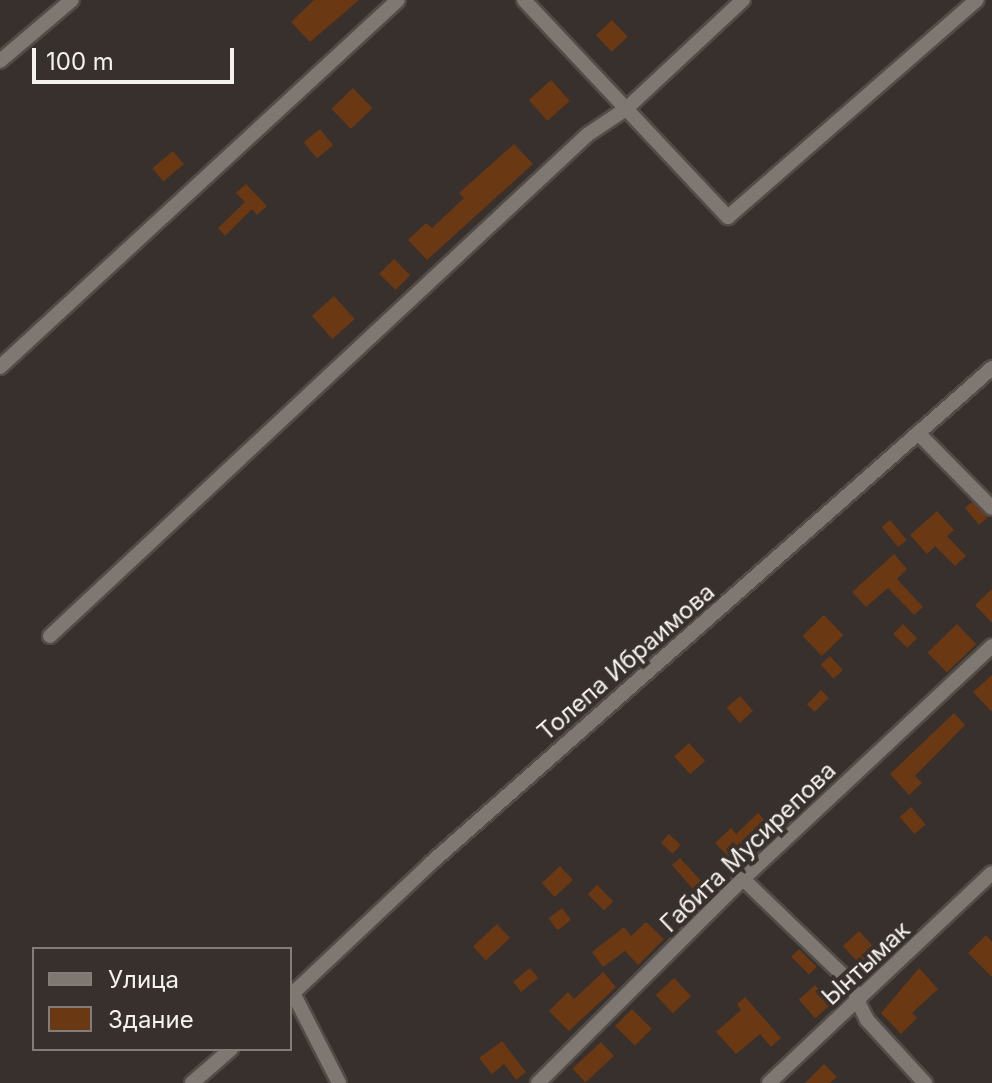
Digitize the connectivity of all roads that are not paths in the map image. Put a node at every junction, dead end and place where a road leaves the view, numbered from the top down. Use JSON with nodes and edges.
{"nodes":[{"id":1,"x":72,"y":0,"type":"edge"},
{"id":2,"x":398,"y":0,"type":"edge"},
{"id":3,"x":524,"y":0,"type":"edge"},
{"id":4,"x":743,"y":0,"type":"edge"},
{"id":5,"x":977,"y":0,"type":"edge"},
{"id":6,"x":0,"y":61,"type":"edge"},
{"id":7,"x":626,"y":109,"type":"junction"},
{"id":8,"x":0,"y":367,"type":"edge"},
{"id":9,"x":992,"y":368,"type":"edge"},
{"id":10,"x":918,"y":433,"type":"junction"},
{"id":11,"x":992,"y":508,"type":"edge"},
{"id":12,"x":50,"y":636,"type":"dead end"},
{"id":13,"x":992,"y":646,"type":"edge"},
{"id":14,"x":992,"y":873,"type":"edge"},
{"id":15,"x":743,"y":879,"type":"junction"},
{"id":16,"x":292,"y":994,"type":"edge"},
{"id":17,"x":859,"y":1002,"type":"junction"},
{"id":18,"x":296,"y":1011,"type":"edge"},
{"id":19,"x":229,"y":1051,"type":"edge"},
{"id":20,"x":192,"y":1083,"type":"edge"},
{"id":21,"x":339,"y":1083,"type":"edge"},
{"id":22,"x":538,"y":1083,"type":"edge"},
{"id":23,"x":769,"y":1083,"type":"edge"},
{"id":24,"x":925,"y":1083,"type":"edge"}],
"edges":[{"from":1,"to":6,"type":"street"},
{"from":2,"to":8,"type":"street"},
{"from":3,"to":7,"type":"street"},
{"from":4,"to":7,"type":"street"},
{"from":5,"to":7,"type":"street"},
{"from":7,"to":12,"type":"street"},
{"from":9,"to":10,"type":"street","name":"Толепа Ибраимова"},
{"from":10,"to":11,"type":"street"},
{"from":10,"to":16,"type":"street","name":"Толепа Ибраимова"},
{"from":13,"to":15,"type":"street","name":"Габита Мусирепова"},
{"from":14,"to":17,"type":"street","name":"Ынтымак"},
{"from":15,"to":17,"type":"street"},
{"from":15,"to":22,"type":"street","name":"Габита Мусирепова"},
{"from":16,"to":18,"type":"street"},
{"from":17,"to":23,"type":"street","name":"Ынтымак"},
{"from":17,"to":24,"type":"street"},
{"from":18,"to":21,"type":"street"},
{"from":19,"to":20,"type":"street"}]}
